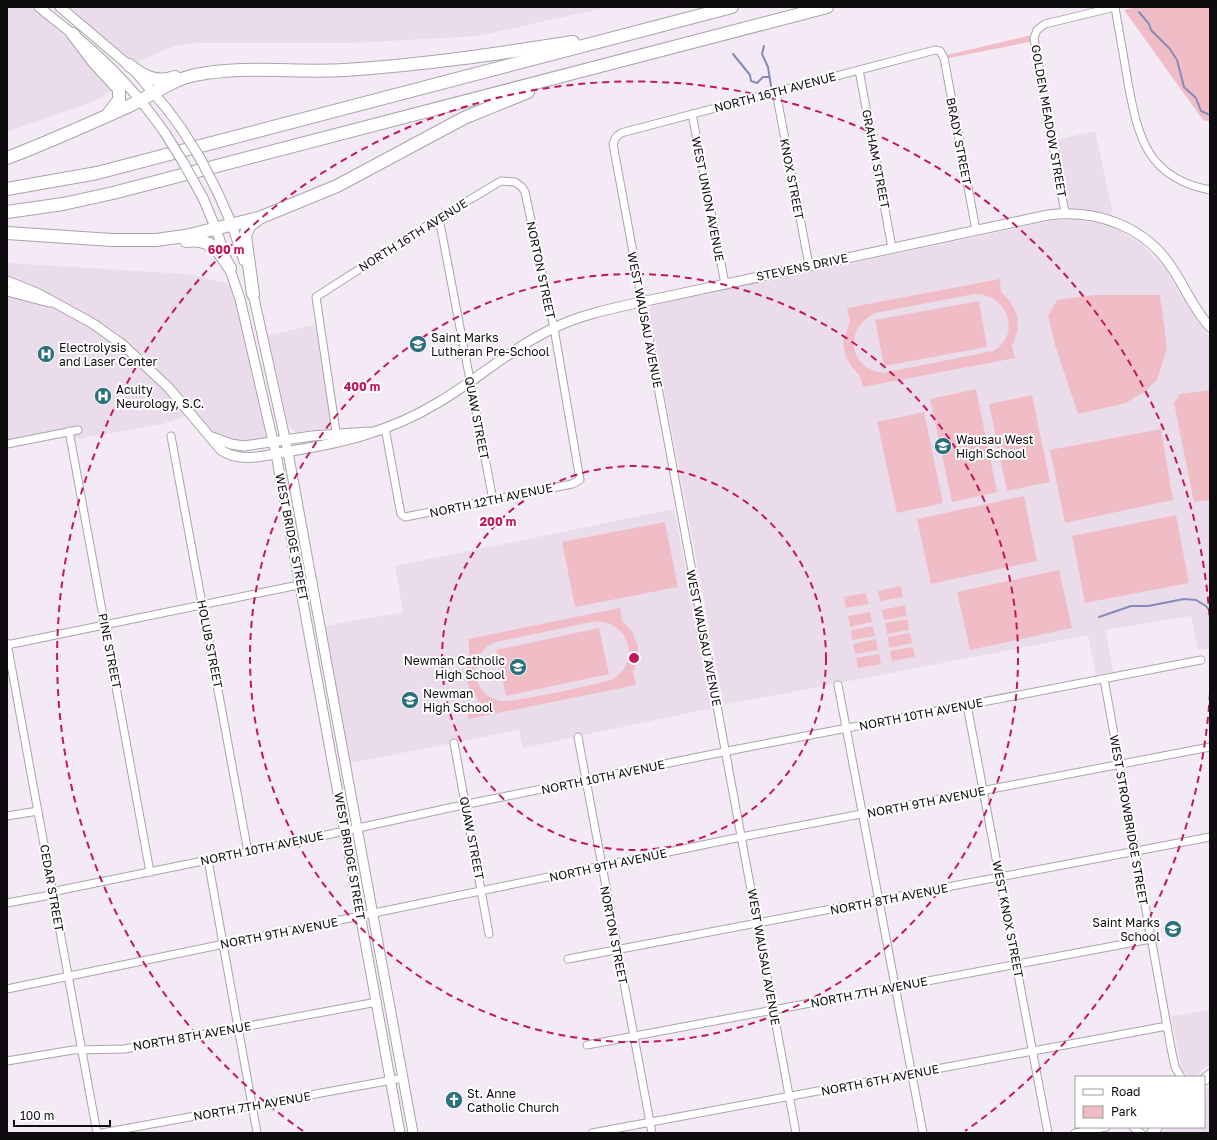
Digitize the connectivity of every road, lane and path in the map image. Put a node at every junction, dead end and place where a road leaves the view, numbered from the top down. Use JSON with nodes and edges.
{"nodes":[{"id":1,"x":39,"y":7,"type":"edge"},
{"id":2,"x":60,"y":7,"type":"edge"},
{"id":3,"x":732,"y":7,"type":"edge"},
{"id":4,"x":827,"y":7,"type":"edge"},
{"id":5,"x":1115,"y":7,"type":"edge"},
{"id":6,"x":73,"y":34,"type":"junction"},
{"id":7,"x":614,"y":38,"type":"junction"},
{"id":8,"x":942,"y":52,"type":"joint"},
{"id":9,"x":614,"y":64,"type":"junction"},
{"id":10,"x":129,"y":65,"type":"junction"},
{"id":11,"x":859,"y":70,"type":"junction"},
{"id":12,"x":241,"y":71,"type":"junction"},
{"id":13,"x":154,"y":92,"type":"junction"},
{"id":14,"x":776,"y":92,"type":"junction"},
{"id":15,"x":140,"y":100,"type":"junction"},
{"id":16,"x":109,"y":114,"type":"junction"},
{"id":17,"x":692,"y":114,"type":"junction"},
{"id":18,"x":613,"y":144,"type":"joint"},
{"id":19,"x":7,"y":158,"type":"edge"},
{"id":20,"x":515,"y":182,"type":"joint"},
{"id":21,"x":7,"y":189,"type":"edge"},
{"id":22,"x":1210,"y":190,"type":"edge"},
{"id":23,"x":7,"y":212,"type":"edge"},
{"id":24,"x":1065,"y":213,"type":"junction"},
{"id":25,"x":259,"y":218,"type":"junction"},
{"id":26,"x":439,"y":218,"type":"junction"},
{"id":27,"x":232,"y":225,"type":"junction"},
{"id":28,"x":216,"y":229,"type":"junction"},
{"id":29,"x":976,"y":230,"type":"junction"},
{"id":30,"x":7,"y":233,"type":"edge"},
{"id":31,"x":94,"y":239,"type":"junction"},
{"id":32,"x":892,"y":248,"type":"junction"},
{"id":33,"x":809,"y":265,"type":"junction"},
{"id":34,"x":230,"y":268,"type":"junction"},
{"id":35,"x":7,"y":281,"type":"edge"},
{"id":36,"x":725,"y":284,"type":"junction"},
{"id":37,"x":7,"y":292,"type":"edge"},
{"id":38,"x":253,"y":294,"type":"junction"},
{"id":39,"x":641,"y":301,"type":"junction"},
{"id":40,"x":50,"y":302,"type":"junction"},
{"id":41,"x":1210,"y":327,"type":"edge"},
{"id":42,"x":554,"y":328,"type":"junction"},
{"id":43,"x":471,"y":382,"type":"junction"},
{"id":44,"x":385,"y":428,"type":"junction"},
{"id":45,"x":78,"y":430,"type":"dead end"},
{"id":46,"x":70,"y":431,"type":"junction"},
{"id":47,"x":171,"y":436,"type":"dead end"},
{"id":48,"x":212,"y":437,"type":"junction"},
{"id":49,"x":337,"y":438,"type":"junction"},
{"id":50,"x":285,"y":439,"type":"junction"},
{"id":51,"x":273,"y":441,"type":"junction"},
{"id":52,"x":7,"y":444,"type":"edge"},
{"id":53,"x":288,"y":452,"type":"junction"},
{"id":54,"x":276,"y":454,"type":"junction"},
{"id":55,"x":580,"y":480,"type":"joint"},
{"id":56,"x":493,"y":500,"type":"junction"},
{"id":57,"x":313,"y":582,"type":"junction"},
{"id":58,"x":300,"y":585,"type":"junction"},
{"id":59,"x":202,"y":606,"type":"junction"},
{"id":60,"x":105,"y":625,"type":"junction"},
{"id":61,"x":7,"y":645,"type":"edge"},
{"id":62,"x":1201,"y":660,"type":"dead end"},
{"id":63,"x":1104,"y":679,"type":"junction"},
{"id":64,"x":838,"y":685,"type":"dead end"},
{"id":65,"x":967,"y":705,"type":"junction"},
{"id":66,"x":846,"y":729,"type":"junction"},
{"id":67,"x":578,"y":737,"type":"dead end"},
{"id":68,"x":454,"y":743,"type":"dead end"},
{"id":69,"x":1210,"y":747,"type":"edge"},
{"id":70,"x":726,"y":751,"type":"junction"},
{"id":71,"x":1120,"y":765,"type":"junction"},
{"id":72,"x":586,"y":780,"type":"junction"},
{"id":73,"x":984,"y":791,"type":"junction"},
{"id":74,"x":465,"y":804,"type":"junction"},
{"id":75,"x":38,"y":811,"type":"junction"},
{"id":76,"x":863,"y":814,"type":"junction"},
{"id":77,"x":7,"y":816,"type":"edge"},
{"id":78,"x":358,"y":827,"type":"junction"},
{"id":79,"x":345,"y":831,"type":"junction"},
{"id":80,"x":742,"y":837,"type":"junction"},
{"id":81,"x":1210,"y":837,"type":"edge"},
{"id":82,"x":248,"y":852,"type":"junction"},
{"id":83,"x":1135,"y":852,"type":"junction"},
{"id":84,"x":208,"y":860,"type":"junction"},
{"id":85,"x":601,"y":866,"type":"junction"},
{"id":86,"x":150,"y":872,"type":"junction"},
{"id":87,"x":1000,"y":877,"type":"junction"},
{"id":88,"x":482,"y":891,"type":"junction"},
{"id":89,"x":53,"y":893,"type":"junction"},
{"id":90,"x":879,"y":901,"type":"junction"},
{"id":91,"x":7,"y":903,"type":"edge"},
{"id":92,"x":373,"y":913,"type":"junction"},
{"id":93,"x":361,"y":917,"type":"junction"},
{"id":94,"x":758,"y":924,"type":"junction"},
{"id":95,"x":489,"y":934,"type":"dead end"},
{"id":96,"x":1151,"y":939,"type":"junction"},
{"id":97,"x":223,"y":945,"type":"junction"},
{"id":98,"x":617,"y":951,"type":"junction"},
{"id":99,"x":568,"y":959,"type":"dead end"},
{"id":100,"x":1016,"y":964,"type":"junction"},
{"id":101,"x":68,"y":977,"type":"junction"},
{"id":102,"x":895,"y":988,"type":"junction"},
{"id":103,"x":7,"y":990,"type":"edge"},
{"id":104,"x":377,"y":1002,"type":"junction"},
{"id":105,"x":774,"y":1010,"type":"junction"},
{"id":106,"x":1167,"y":1026,"type":"junction"},
{"id":107,"x":238,"y":1028,"type":"junction"},
{"id":108,"x":634,"y":1036,"type":"junction"},
{"id":109,"x":588,"y":1045,"type":"dead end"},
{"id":110,"x":82,"y":1050,"type":"junction"},
{"id":111,"x":1033,"y":1051,"type":"junction"},
{"id":112,"x":7,"y":1061,"type":"edge"},
{"id":113,"x":912,"y":1074,"type":"junction"},
{"id":114,"x":1180,"y":1076,"type":"edge"},
{"id":115,"x":403,"y":1078,"type":"junction"},
{"id":116,"x":391,"y":1080,"type":"junction"},
{"id":117,"x":790,"y":1098,"type":"junction"},
{"id":118,"x":252,"y":1106,"type":"junction"},
{"id":119,"x":650,"y":1123,"type":"junction"},
{"id":120,"x":1101,"y":1128,"type":"edge"},
{"id":121,"x":97,"y":1133,"type":"edge"},
{"id":122,"x":102,"y":1133,"type":"edge"},
{"id":123,"x":257,"y":1133,"type":"edge"},
{"id":124,"x":400,"y":1133,"type":"edge"},
{"id":125,"x":413,"y":1133,"type":"edge"},
{"id":126,"x":592,"y":1133,"type":"edge"},
{"id":127,"x":652,"y":1133,"type":"edge"},
{"id":128,"x":796,"y":1133,"type":"edge"},
{"id":129,"x":923,"y":1133,"type":"edge"},
{"id":130,"x":1048,"y":1133,"type":"edge"},
{"id":131,"x":1075,"y":1133,"type":"edge"}],
"edges":[{"from":1,"to":6,"type":"main road","name":"WEST BRIDGE STREET"},
{"from":2,"to":10,"type":"main road","name":"WEST BRIDGE STREET"},
{"from":3,"to":7,"type":"highway"},
{"from":4,"to":9,"type":"highway"},
{"from":5,"to":22,"type":"street"},
{"from":5,"to":24,"type":"street","name":"GOLDEN MEADOW STREET"},
{"from":6,"to":15,"type":"main road","name":"WEST BRIDGE STREET"},
{"from":6,"to":16,"type":"highway"},
{"from":7,"to":12,"type":"highway"},
{"from":7,"to":21,"type":"highway"},
{"from":8,"to":11,"type":"street","name":"NORTH 16TH AVENUE"},
{"from":8,"to":29,"type":"street","name":"BRADY STREET"},
{"from":9,"to":23,"type":"highway"},
{"from":9,"to":25,"type":"highway"},
{"from":10,"to":12,"type":"highway"},
{"from":10,"to":13,"type":"main road","name":"WEST BRIDGE STREET"},
{"from":11,"to":14,"type":"street","name":"NORTH 16TH AVENUE"},
{"from":11,"to":32,"type":"street","name":"GRAHAM STREET"},
{"from":12,"to":13,"type":"highway"},
{"from":13,"to":15,"type":"highway"},
{"from":13,"to":27,"type":"main road","name":"WEST BRIDGE STREET","bridge":true},
{"from":14,"to":17,"type":"street","name":"NORTH 16TH AVENUE"},
{"from":14,"to":33,"type":"street","name":"KNOX STREET"},
{"from":15,"to":16,"type":"highway"},
{"from":15,"to":28,"type":"main road","name":"WEST BRIDGE STREET","bridge":true},
{"from":16,"to":19,"type":"highway"},
{"from":17,"to":18,"type":"street","name":"NORTH 16TH AVENUE"},
{"from":17,"to":36,"type":"street","name":"WEST UNION AVENUE"},
{"from":18,"to":39,"type":"street","name":"WEST WAUSAU AVENUE"},
{"from":20,"to":26,"type":"street","name":"NORTH 16TH AVENUE"},
{"from":20,"to":42,"type":"street","name":"NORTON STREET"},
{"from":24,"to":29,"type":"main road","name":"STEVENS DRIVE"},
{"from":24,"to":41,"type":"main road","name":"STEVENS DRIVE"},
{"from":25,"to":27,"type":"highway"},
{"from":25,"to":38,"type":"highway"},
{"from":26,"to":43,"type":"street","name":"QUAW STREET"},
{"from":26,"to":49,"type":"street","name":"NORTH 16TH AVENUE"},
{"from":27,"to":28,"type":"highway"},
{"from":27,"to":38,"type":"main road","name":"WEST BRIDGE STREET"},
{"from":28,"to":31,"type":"highway"},
{"from":28,"to":34,"type":"main road","name":"WEST BRIDGE STREET"},
{"from":29,"to":32,"type":"main road","name":"STEVENS DRIVE"},
{"from":30,"to":31,"type":"highway"},
{"from":31,"to":34,"type":"highway"},
{"from":32,"to":33,"type":"main road","name":"STEVENS DRIVE"},
{"from":33,"to":36,"type":"main road","name":"STEVENS DRIVE"},
{"from":34,"to":51,"type":"main road","name":"WEST BRIDGE STREET"},
{"from":35,"to":40,"type":"main road"},
{"from":36,"to":39,"type":"main road","name":"STEVENS DRIVE"},
{"from":37,"to":40,"type":"main road"},
{"from":38,"to":50,"type":"main road","name":"WEST BRIDGE STREET"},
{"from":39,"to":42,"type":"main road","name":"STEVENS DRIVE"},
{"from":39,"to":70,"type":"street","name":"WEST WAUSAU AVENUE"},
{"from":40,"to":48,"type":"main road","name":"STEVENS DRIVE"},
{"from":42,"to":43,"type":"main road","name":"STEVENS DRIVE"},
{"from":42,"to":55,"type":"street","name":"NORTON STREET"},
{"from":43,"to":44,"type":"main road","name":"STEVENS DRIVE"},
{"from":43,"to":56,"type":"street","name":"QUAW STREET"},
{"from":44,"to":49,"type":"main road","name":"STEVENS DRIVE"},
{"from":44,"to":56,"type":"street","name":"NORTH 12TH AVENUE"},
{"from":45,"to":46,"type":"street"},
{"from":46,"to":52,"type":"street"},
{"from":46,"to":60,"type":"street","name":"PINE STREET"},
{"from":47,"to":59,"type":"street","name":"HOLUB STREET"},
{"from":48,"to":51,"type":"main road","name":"STEVENS DRIVE"},
{"from":48,"to":54,"type":"main road","name":"STEVENS DRIVE"},
{"from":49,"to":50,"type":"main road","name":"STEVENS DRIVE"},
{"from":49,"to":53,"type":"main road","name":"STEVENS DRIVE"},
{"from":50,"to":51,"type":"main road","name":"STEVENS DRIVE"},
{"from":50,"to":53,"type":"main road","name":"WEST BRIDGE STREET"},
{"from":51,"to":54,"type":"main road","name":"WEST BRIDGE STREET"},
{"from":53,"to":54,"type":"main road","name":"STEVENS DRIVE"},
{"from":53,"to":57,"type":"main road","name":"WEST BRIDGE STREET"},
{"from":54,"to":58,"type":"main road","name":"WEST BRIDGE STREET"},
{"from":55,"to":56,"type":"street","name":"NORTH 12TH AVENUE"},
{"from":57,"to":58,"type":"street"},
{"from":57,"to":78,"type":"main road","name":"WEST BRIDGE STREET"},
{"from":58,"to":59,"type":"street"},
{"from":58,"to":79,"type":"main road","name":"WEST BRIDGE STREET"},
{"from":59,"to":60,"type":"street"},
{"from":59,"to":82,"type":"street","name":"HOLUB STREET"},
{"from":60,"to":61,"type":"street"},
{"from":60,"to":86,"type":"street","name":"PINE STREET"},
{"from":61,"to":75,"type":"street","name":"CEDAR STREET"},
{"from":62,"to":63,"type":"street","name":"NORTH 10TH AVENUE"},
{"from":63,"to":65,"type":"street","name":"NORTH 10TH AVENUE"},
{"from":63,"to":71,"type":"street","name":"WEST STROWBRIDGE STREET"},
{"from":64,"to":66,"type":"street"},
{"from":65,"to":66,"type":"street","name":"NORTH 10TH AVENUE"},
{"from":65,"to":73,"type":"street","name":"WEST KNOX STREET"},
{"from":66,"to":70,"type":"street","name":"NORTH 10TH AVENUE"},
{"from":66,"to":76,"type":"street"},
{"from":67,"to":72,"type":"street","name":"NORTON STREET"},
{"from":68,"to":74,"type":"street","name":"QUAW STREET"},
{"from":69,"to":71,"type":"street","name":"NORTH 9TH AVENUE"},
{"from":70,"to":72,"type":"street","name":"NORTH 10TH AVENUE"},
{"from":70,"to":80,"type":"street","name":"WEST WAUSAU AVENUE"},
{"from":71,"to":73,"type":"street","name":"NORTH 9TH AVENUE"},
{"from":71,"to":83,"type":"street","name":"WEST STROWBRIDGE STREET"},
{"from":72,"to":74,"type":"street","name":"NORTH 10TH AVENUE"},
{"from":72,"to":85,"type":"street","name":"NORTON STREET"},
{"from":73,"to":76,"type":"street","name":"NORTH 9TH AVENUE"},
{"from":73,"to":87,"type":"street","name":"WEST KNOX STREET"},
{"from":74,"to":78,"type":"street","name":"NORTH 10TH AVENUE"},
{"from":74,"to":88,"type":"street","name":"QUAW STREET"},
{"from":75,"to":77,"type":"street"},
{"from":75,"to":89,"type":"street","name":"CEDAR STREET"},
{"from":76,"to":80,"type":"street","name":"NORTH 9TH AVENUE"},
{"from":76,"to":90,"type":"street"},
{"from":78,"to":79,"type":"street","name":"NORTH 10TH AVENUE"},
{"from":78,"to":92,"type":"main road","name":"WEST BRIDGE STREET"},
{"from":79,"to":82,"type":"street","name":"NORTH 10TH AVENUE"},
{"from":79,"to":93,"type":"main road","name":"WEST BRIDGE STREET"},
{"from":80,"to":85,"type":"street","name":"NORTH 9TH AVENUE"},
{"from":80,"to":94,"type":"street","name":"WEST WAUSAU AVENUE"},
{"from":81,"to":83,"type":"street","name":"NORTH 8TH AVENUE"},
{"from":82,"to":84,"type":"street","name":"NORTH 10TH AVENUE"},
{"from":83,"to":87,"type":"street","name":"NORTH 8TH AVENUE"},
{"from":83,"to":96,"type":"street","name":"WEST STROWBRIDGE STREET"},
{"from":84,"to":86,"type":"street","name":"NORTH 10TH AVENUE"},
{"from":84,"to":97,"type":"street"},
{"from":85,"to":88,"type":"street","name":"NORTH 9TH AVENUE"},
{"from":85,"to":98,"type":"street","name":"NORTON STREET"},
{"from":86,"to":89,"type":"street","name":"NORTH 10TH AVENUE"},
{"from":87,"to":90,"type":"street","name":"NORTH 8TH AVENUE"},
{"from":87,"to":100,"type":"street","name":"WEST KNOX STREET"},
{"from":88,"to":92,"type":"street","name":"NORTH 9TH AVENUE"},
{"from":88,"to":95,"type":"street","name":"QUAW STREET"},
{"from":89,"to":91,"type":"street","name":"NORTH 10TH AVENUE"},
{"from":89,"to":101,"type":"street","name":"CEDAR STREET"},
{"from":90,"to":94,"type":"street","name":"NORTH 8TH AVENUE"},
{"from":90,"to":102,"type":"street"},
{"from":92,"to":93,"type":"street","name":"NORTH 9TH AVENUE"},
{"from":92,"to":115,"type":"main road","name":"WEST BRIDGE STREET"},
{"from":93,"to":97,"type":"street","name":"NORTH 9TH AVENUE"},
{"from":93,"to":104,"type":"main road","name":"WEST BRIDGE STREET"},
{"from":94,"to":98,"type":"street","name":"NORTH 8TH AVENUE"},
{"from":94,"to":105,"type":"street","name":"WEST WAUSAU AVENUE"},
{"from":96,"to":100,"type":"street","name":"NORTH 7TH AVENUE"},
{"from":96,"to":106,"type":"street","name":"WEST STROWBRIDGE STREET"},
{"from":97,"to":101,"type":"street","name":"NORTH 9TH AVENUE"},
{"from":97,"to":107,"type":"street"},
{"from":98,"to":99,"type":"street","name":"NORTH 8TH AVENUE"},
{"from":98,"to":108,"type":"street","name":"NORTON STREET"},
{"from":100,"to":102,"type":"street","name":"NORTH 7TH AVENUE"},
{"from":100,"to":111,"type":"street","name":"WEST KNOX STREET"},
{"from":101,"to":103,"type":"street","name":"NORTH 9TH AVENUE"},
{"from":101,"to":110,"type":"street","name":"CEDAR STREET"},
{"from":102,"to":105,"type":"street","name":"NORTH 7TH AVENUE"},
{"from":102,"to":113,"type":"street"},
{"from":104,"to":107,"type":"street","name":"NORTH 8TH AVENUE"},
{"from":104,"to":116,"type":"main road","name":"WEST BRIDGE STREET"},
{"from":105,"to":108,"type":"street","name":"NORTH 7TH AVENUE"},
{"from":105,"to":117,"type":"street","name":"WEST WAUSAU AVENUE"},
{"from":106,"to":111,"type":"street","name":"NORTH 6TH AVENUE"},
{"from":106,"to":114,"type":"street","name":"WEST STROWBRIDGE STREET"},
{"from":107,"to":110,"type":"street","name":"NORTH 8TH AVENUE"},
{"from":107,"to":118,"type":"street"},
{"from":108,"to":109,"type":"street","name":"NORTH 7TH AVENUE"},
{"from":108,"to":119,"type":"street","name":"NORTON STREET"},
{"from":110,"to":112,"type":"street","name":"NORTH 8TH AVENUE"},
{"from":110,"to":121,"type":"street","name":"CEDAR STREET"},
{"from":111,"to":113,"type":"street","name":"NORTH 6TH AVENUE"},
{"from":111,"to":130,"type":"street","name":"WEST KNOX STREET"},
{"from":113,"to":117,"type":"street","name":"NORTH 6TH AVENUE"},
{"from":113,"to":129,"type":"street"},
{"from":115,"to":116,"type":"street","name":"NORTH 7TH AVENUE"},
{"from":115,"to":125,"type":"main road","name":"WEST BRIDGE STREET"},
{"from":116,"to":118,"type":"street","name":"NORTH 7TH AVENUE"},
{"from":116,"to":124,"type":"main road","name":"WEST BRIDGE STREET"},
{"from":117,"to":119,"type":"street","name":"NORTH 6TH AVENUE"},
{"from":117,"to":128,"type":"street","name":"WEST WAUSAU AVENUE"},
{"from":118,"to":122,"type":"street","name":"NORTH 7TH AVENUE"},
{"from":118,"to":123,"type":"street"},
{"from":119,"to":126,"type":"street","name":"NORTH 6TH AVENUE"},
{"from":119,"to":127,"type":"street","name":"NORTON STREET"},
{"from":120,"to":131,"type":"street"}]}
